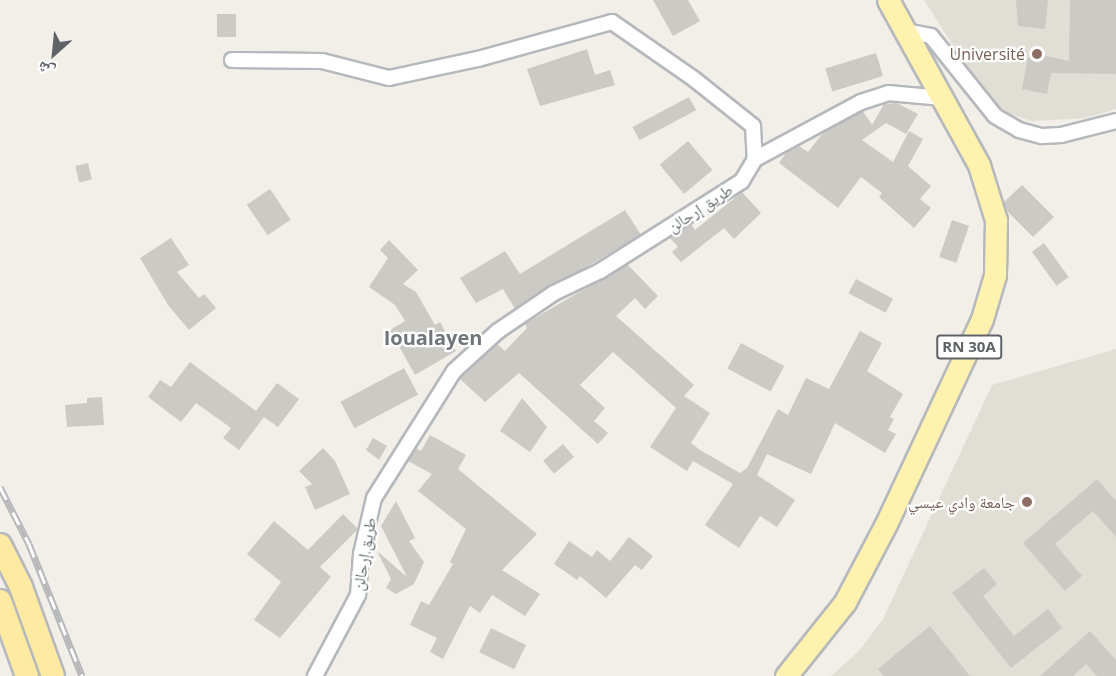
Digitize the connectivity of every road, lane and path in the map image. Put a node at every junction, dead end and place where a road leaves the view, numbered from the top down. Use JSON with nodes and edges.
{"nodes":[{"id":1,"x":888,"y":0,"type":"edge"},
{"id":2,"x":906,"y":32,"type":"junction"},
{"id":3,"x":232,"y":60,"type":"dead end"},
{"id":4,"x":943,"y":98,"type":"junction"},
{"id":5,"x":1116,"y":121,"type":"edge"},
{"id":6,"x":755,"y":159,"type":"junction"},
{"id":7,"x":0,"y":545,"type":"edge"},
{"id":8,"x":0,"y":601,"type":"edge"},
{"id":9,"x":27,"y":676,"type":"edge"},
{"id":10,"x":53,"y":676,"type":"edge"},
{"id":11,"x":315,"y":676,"type":"edge"},
{"id":12,"x":786,"y":676,"type":"edge"}],
"edges":[{"from":1,"to":2,"type":"main road","number":"RN 30A"},
{"from":2,"to":4,"type":"main road","number":"RN 30A"},
{"from":2,"to":5,"type":"street"},
{"from":3,"to":6,"type":"street"},
{"from":4,"to":6,"type":"street"},
{"from":4,"to":12,"type":"main road","number":"RN 30A"},
{"from":6,"to":11,"type":"street","name":"طريق إرحالن"},
{"from":7,"to":10,"type":"highway"},
{"from":8,"to":9,"type":"highway"}]}
